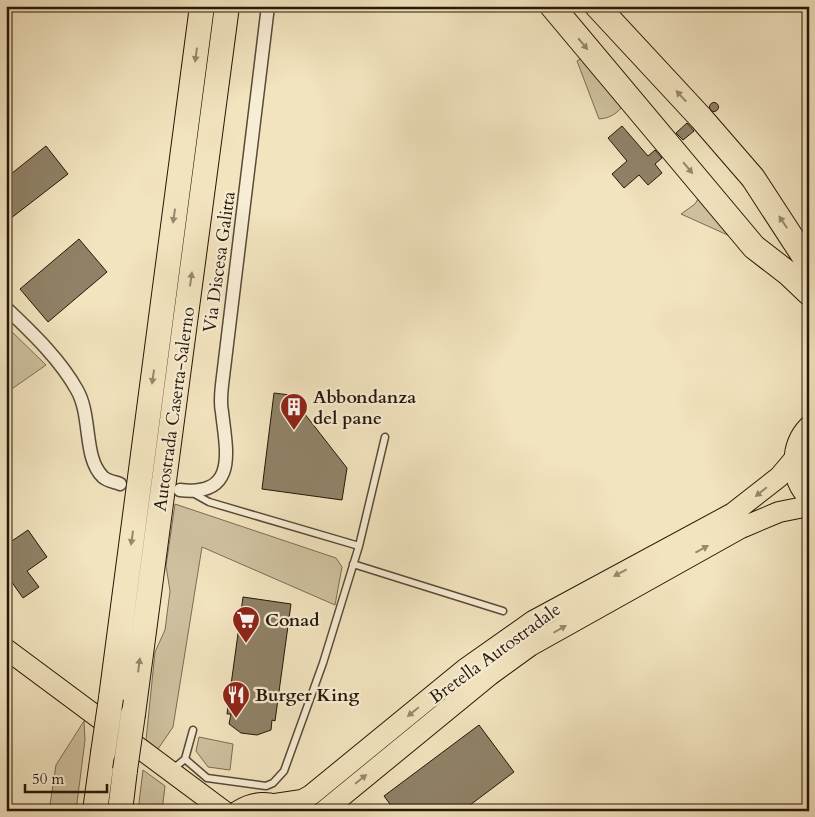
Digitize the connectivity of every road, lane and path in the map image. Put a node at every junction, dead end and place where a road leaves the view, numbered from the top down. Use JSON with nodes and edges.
{"nodes":[{"id":1,"x":202,"y":6,"type":"edge"},
{"id":2,"x":227,"y":6,"type":"edge"},
{"id":3,"x":240,"y":6,"type":"edge"},
{"id":4,"x":268,"y":6,"type":"edge"},
{"id":5,"x":552,"y":6,"type":"edge"},
{"id":6,"x":598,"y":6,"type":"edge"},
{"id":7,"x":200,"y":206,"type":"junction"},
{"id":8,"x":809,"y":264,"type":"edge"},
{"id":9,"x":809,"y":293,"type":"edge"},
{"id":10,"x":6,"y":308,"type":"edge"},
{"id":11,"x":809,"y":426,"type":"edge"},
{"id":12,"x":385,"y":437,"type":"dead end"},
{"id":13,"x":795,"y":458,"type":"junction"},
{"id":14,"x":120,"y":484,"type":"dead end"},
{"id":15,"x":185,"y":491,"type":"joint"},
{"id":16,"x":809,"y":498,"type":"edge"},
{"id":17,"x":809,"y":506,"type":"edge"},
{"id":18,"x":359,"y":546,"type":"junction"},
{"id":19,"x":353,"y":564,"type":"junction"},
{"id":20,"x":504,"y":611,"type":"dead end"},
{"id":21,"x":6,"y":649,"type":"edge"},
{"id":22,"x":193,"y":730,"type":"dead end"},
{"id":23,"x":178,"y":765,"type":"junction"},
{"id":24,"x":282,"y":808,"type":"edge"},
{"id":25,"x":95,"y":811,"type":"edge"},
{"id":26,"x":120,"y":811,"type":"edge"},
{"id":27,"x":224,"y":811,"type":"edge"},
{"id":28,"x":238,"y":811,"type":"edge"},
{"id":29,"x":324,"y":811,"type":"edge"}],
"edges":[{"from":1,"to":25,"type":"highway","name":"Autostrada Caserta-Salerno","one_way":true,"bridge":true},
{"from":2,"to":7,"type":"highway","name":"Autostrada Caserta-Salerno"},
{"from":3,"to":7,"type":"highway"},
{"from":4,"to":15,"type":"street","name":"Via Discesa Galitta"},
{"from":5,"to":9,"type":"highway","one_way":true},
{"from":8,"to":6,"type":"highway","one_way":true},
{"from":26,"to":7,"type":"highway","name":"Autostrada Caserta-Salerno","one_way":true,"bridge":true},
{"from":10,"to":14,"type":"street"},
{"from":11,"to":13,"type":"main road"},
{"from":12,"to":18,"type":"lane"},
{"from":13,"to":16,"type":"main road"},
{"from":13,"to":24,"type":"main road","name":"Bretella Autostradale","one_way":true},
{"from":15,"to":18,"type":"lane"},
{"from":29,"to":17,"type":"main road","name":"Bretella Autostradale","one_way":true},
{"from":18,"to":19,"type":"lane"},
{"from":19,"to":20,"type":"lane"},
{"from":19,"to":23,"type":"lane"},
{"from":21,"to":23,"type":"main road"},
{"from":22,"to":23,"type":"lane"},
{"from":23,"to":27,"type":"main road"},
{"from":24,"to":28,"type":"main road","name":"Bretella Autostradale"}]}
